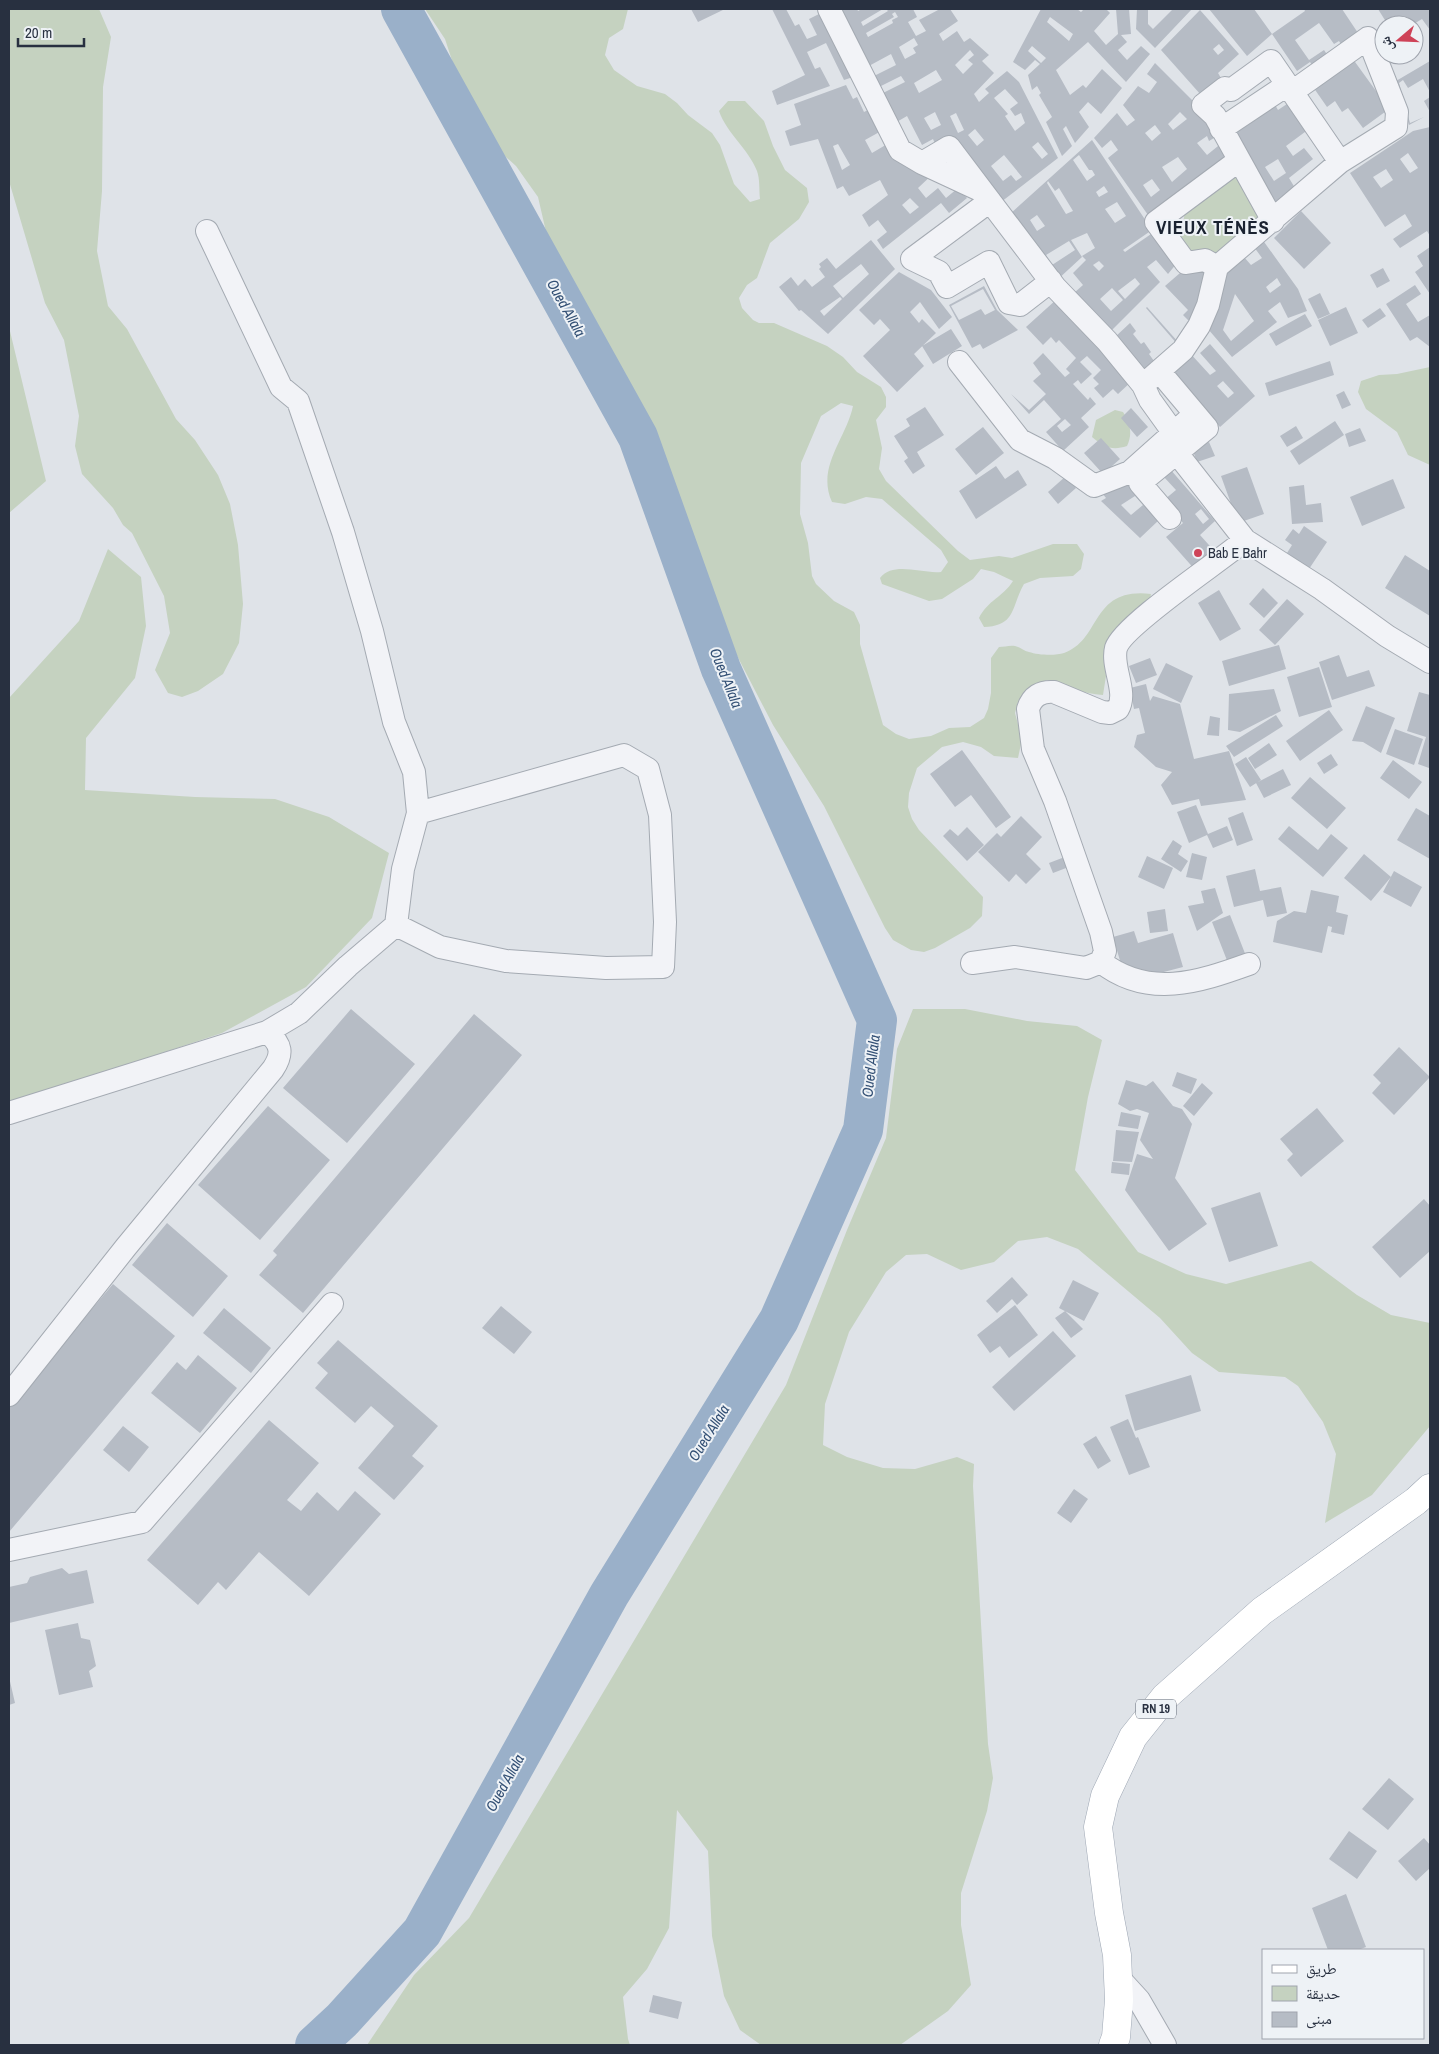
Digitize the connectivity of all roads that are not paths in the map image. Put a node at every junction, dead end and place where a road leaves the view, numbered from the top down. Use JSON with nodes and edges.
{"nodes":[{"id":1,"x":829,"y":9,"type":"edge"},
{"id":2,"x":1289,"y":88,"type":"junction"},
{"id":3,"x":1221,"y":129,"type":"junction"},
{"id":4,"x":1238,"y":161,"type":"junction"},
{"id":5,"x":1340,"y":162,"type":"junction"},
{"id":6,"x":986,"y":196,"type":"junction"},
{"id":7,"x":1273,"y":221,"type":"junction"},
{"id":8,"x":207,"y":231,"type":"dead end"},
{"id":9,"x":1022,"y":243,"type":"junction"},
{"id":10,"x":989,"y":262,"type":"junction"},
{"id":11,"x":1217,"y":268,"type":"junction"},
{"id":12,"x":1051,"y":281,"type":"junction"},
{"id":13,"x":959,"y":362,"type":"dead end"},
{"id":14,"x":1151,"y":378,"type":"junction"},
{"id":15,"x":1175,"y":442,"type":"junction"},
{"id":16,"x":1135,"y":477,"type":"junction"},
{"id":17,"x":1170,"y":518,"type":"dead end"},
{"id":18,"x":1245,"y":540,"type":"junction"},
{"id":19,"x":1430,"y":662,"type":"edge"},
{"id":20,"x":418,"y":813,"type":"junction"},
{"id":21,"x":396,"y":925,"type":"junction"},
{"id":22,"x":1101,"y":962,"type":"junction"},
{"id":23,"x":972,"y":963,"type":"dead end"},
{"id":24,"x":1249,"y":964,"type":"dead end"},
{"id":25,"x":267,"y":1032,"type":"junction"},
{"id":26,"x":9,"y":1114,"type":"edge"},
{"id":27,"x":332,"y":1304,"type":"dead end"},
{"id":28,"x":9,"y":1395,"type":"edge"},
{"id":29,"x":1430,"y":1488,"type":"edge"},
{"id":30,"x":9,"y":1550,"type":"edge"},
{"id":31,"x":1118,"y":1977,"type":"junction"},
{"id":32,"x":1113,"y":2045,"type":"edge"},
{"id":33,"x":1165,"y":2045,"type":"edge"}],
"edges":[{"from":1,"to":6,"type":"street"},
{"from":2,"to":3,"type":"street"},
{"from":2,"to":3,"type":"street"},
{"from":2,"to":5,"type":"street"},
{"from":2,"to":5,"type":"street"},
{"from":3,"to":4,"type":"street"},
{"from":4,"to":7,"type":"street"},
{"from":4,"to":11,"type":"street"},
{"from":5,"to":7,"type":"street"},
{"from":6,"to":9,"type":"street"},
{"from":6,"to":10,"type":"street"},
{"from":7,"to":11,"type":"street"},
{"from":8,"to":20,"type":"street"},
{"from":9,"to":10,"type":"street"},
{"from":9,"to":12,"type":"street"},
{"from":10,"to":12,"type":"street"},
{"from":11,"to":14,"type":"street"},
{"from":12,"to":14,"type":"street"},
{"from":13,"to":16,"type":"street"},
{"from":14,"to":15,"type":"street"},
{"from":14,"to":15,"type":"street"},
{"from":15,"to":16,"type":"street"},
{"from":15,"to":18,"type":"street"},
{"from":16,"to":17,"type":"street"},
{"from":18,"to":19,"type":"street"},
{"from":18,"to":22,"type":"street"},
{"from":20,"to":21,"type":"street"},
{"from":20,"to":21,"type":"street"},
{"from":21,"to":25,"type":"street"},
{"from":22,"to":23,"type":"street"},
{"from":22,"to":24,"type":"street"},
{"from":25,"to":26,"type":"street"},
{"from":25,"to":28,"type":"street"},
{"from":27,"to":30,"type":"street"},
{"from":29,"to":31,"type":"main road","number":"RN 19"},
{"from":31,"to":32,"type":"main road","number":"RN 19"},
{"from":31,"to":33,"type":"street"}]}
